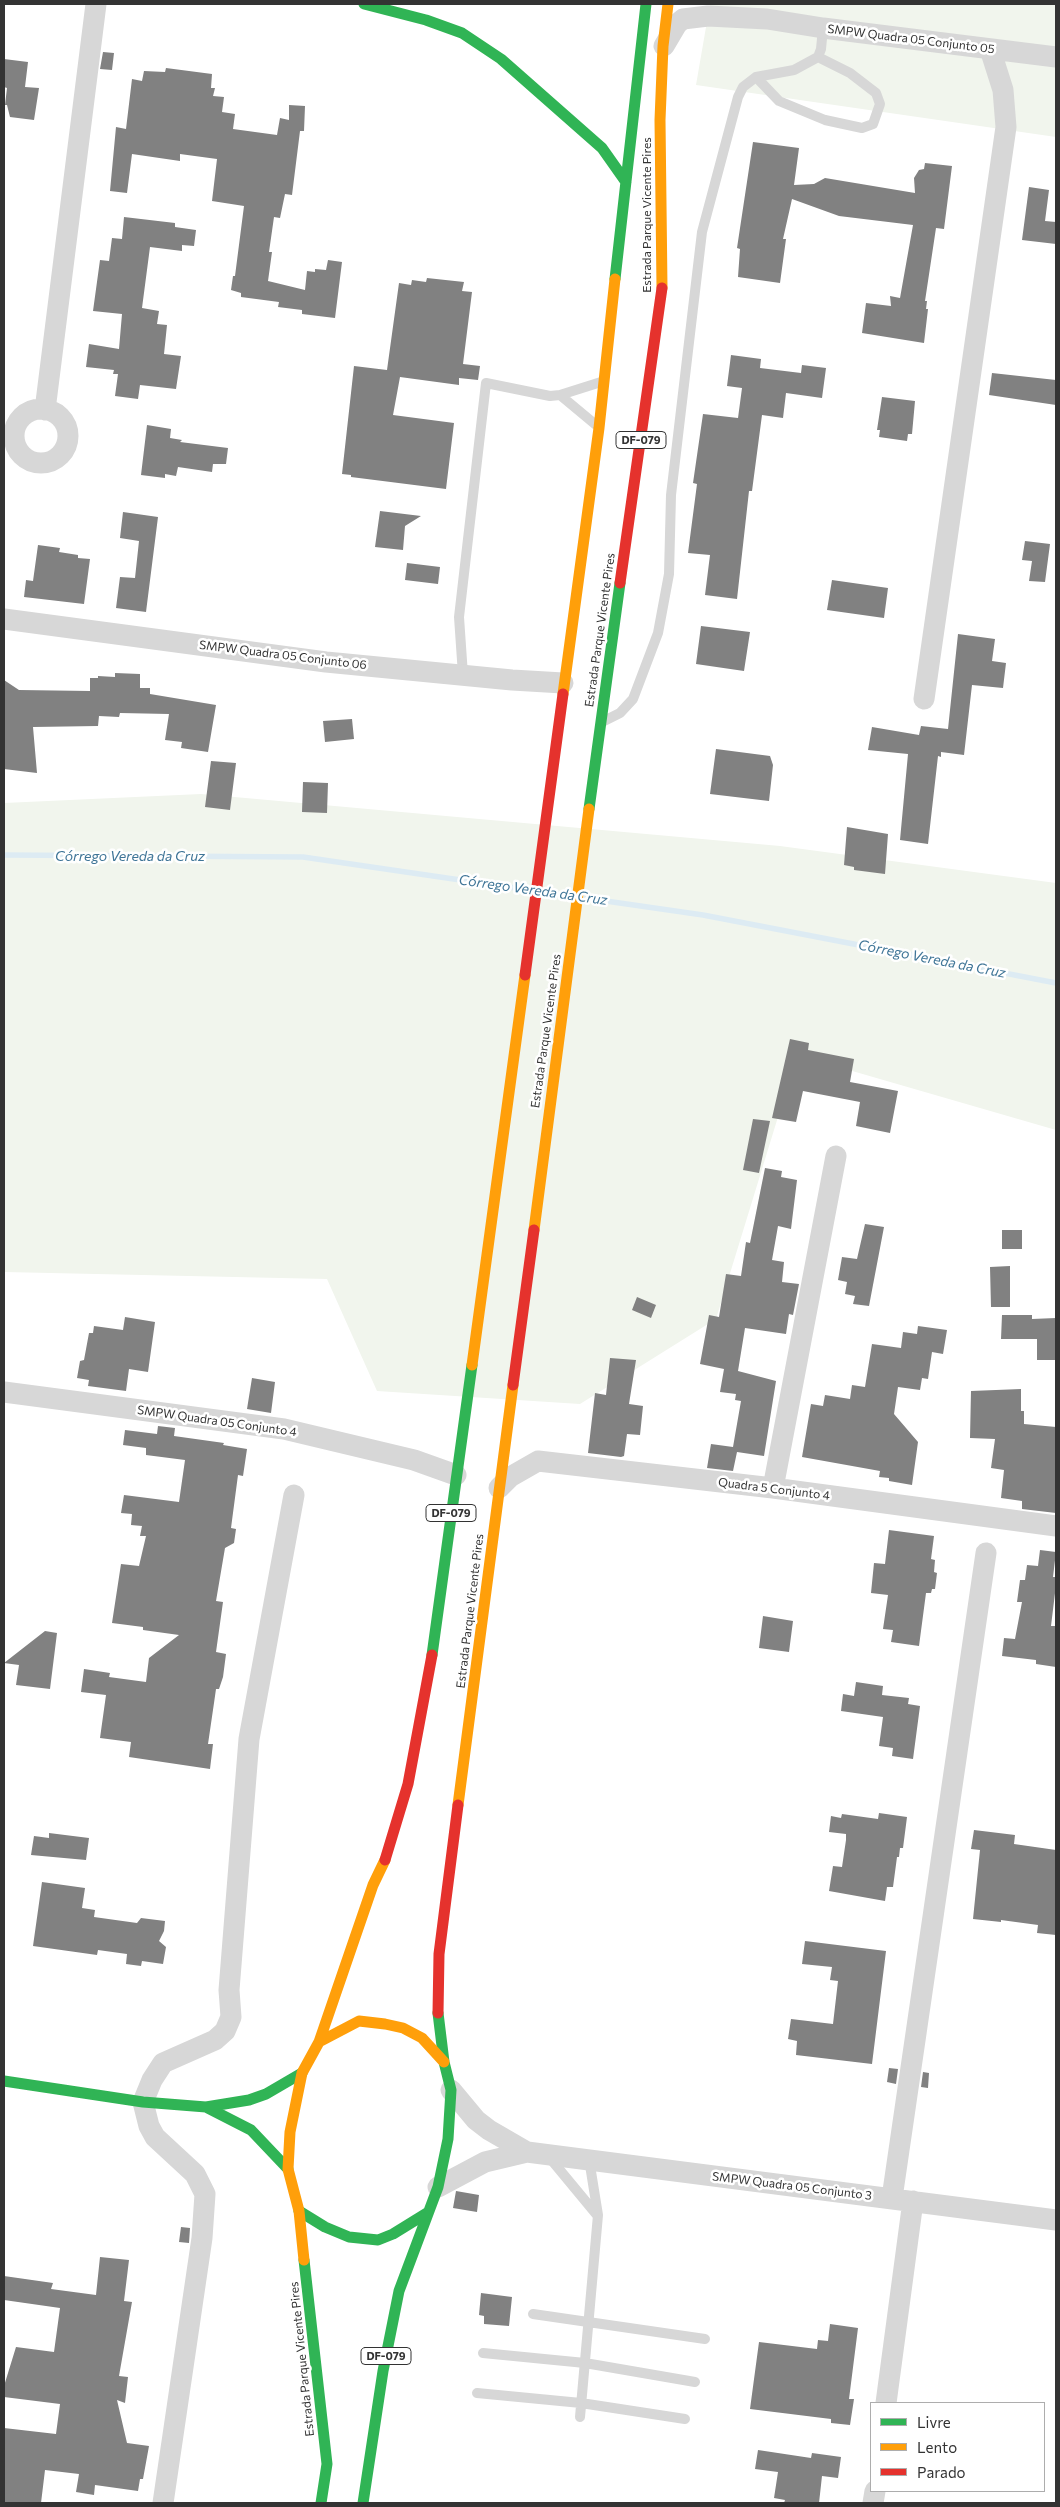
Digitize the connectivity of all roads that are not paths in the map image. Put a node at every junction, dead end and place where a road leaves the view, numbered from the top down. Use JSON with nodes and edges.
{"nodes":[{"id":1,"x":96,"y":4,"type":"edge"},
{"id":2,"x":364,"y":4,"type":"edge"},
{"id":3,"x":646,"y":4,"type":"edge"},
{"id":4,"x":668,"y":4,"type":"edge"},
{"id":5,"x":743,"y":4,"type":"edge"},
{"id":6,"x":767,"y":19,"type":"junction"},
{"id":7,"x":823,"y":28,"type":"junction"},
{"id":8,"x":663,"y":46,"type":"junction"},
{"id":9,"x":990,"y":49,"type":"junction"},
{"id":10,"x":818,"y":57,"type":"junction"},
{"id":11,"x":1056,"y":57,"type":"edge"},
{"id":12,"x":756,"y":77,"type":"junction"},
{"id":13,"x":626,"y":182,"type":"junction"},
{"id":14,"x":603,"y":381,"type":"junction"},
{"id":15,"x":560,"y":395,"type":"junction"},
{"id":16,"x":45,"y":410,"type":"junction"},
{"id":17,"x":599,"y":428,"type":"junction"},
{"id":18,"x":4,"y":619,"type":"edge"},
{"id":19,"x":462,"y":676,"type":"junction"},
{"id":20,"x":563,"y":683,"type":"junction"},
{"id":21,"x":924,"y":699,"type":"dead end"},
{"id":22,"x":600,"y":723,"type":"junction"},
{"id":23,"x":836,"y":1156,"type":"dead end"},
{"id":24,"x":4,"y":1392,"type":"edge"},
{"id":25,"x":456,"y":1475,"type":"junction"},
{"id":26,"x":499,"y":1488,"type":"junction"},
{"id":27,"x":773,"y":1488,"type":"junction"},
{"id":28,"x":294,"y":1495,"type":"dead end"},
{"id":29,"x":1056,"y":1526,"type":"edge"},
{"id":30,"x":986,"y":1553,"type":"dead end"},
{"id":31,"x":319,"y":2042,"type":"junction"},
{"id":32,"x":444,"y":2062,"type":"junction"},
{"id":33,"x":302,"y":2073,"type":"junction"},
{"id":34,"x":4,"y":2081,"type":"edge"},
{"id":35,"x":452,"y":2090,"type":"junction"},
{"id":36,"x":143,"y":2102,"type":"junction"},
{"id":37,"x":206,"y":2107,"type":"junction"},
{"id":38,"x":537,"y":2153,"type":"junction"},
{"id":39,"x":589,"y":2159,"type":"junction"},
{"id":40,"x":288,"y":2169,"type":"junction"},
{"id":41,"x":438,"y":2187,"type":"junction"},
{"id":42,"x":902,"y":2200,"type":"junction"},
{"id":43,"x":299,"y":2211,"type":"junction"},
{"id":44,"x":427,"y":2213,"type":"junction"},
{"id":45,"x":598,"y":2215,"type":"junction"},
{"id":46,"x":1056,"y":2220,"type":"edge"},
{"id":47,"x":533,"y":2314,"type":"dead end"},
{"id":48,"x":588,"y":2322,"type":"junction"},
{"id":49,"x":704,"y":2339,"type":"dead end"},
{"id":50,"x":483,"y":2353,"type":"dead end"},
{"id":51,"x":585,"y":2363,"type":"junction"},
{"id":52,"x":696,"y":2382,"type":"dead end"},
{"id":53,"x":477,"y":2393,"type":"dead end"},
{"id":54,"x":886,"y":2402,"type":"edge"},
{"id":55,"x":582,"y":2403,"type":"junction"},
{"id":56,"x":580,"y":2417,"type":"dead end"},
{"id":57,"x":684,"y":2419,"type":"dead end"},
{"id":58,"x":163,"y":2503,"type":"edge"},
{"id":59,"x":321,"y":2503,"type":"edge"},
{"id":60,"x":363,"y":2503,"type":"edge"}],
"edges":[{"from":1,"to":16,"type":"street"},
{"from":2,"to":13,"type":"main road"},
{"from":3,"to":13,"type":"main road","name":"Estrada Parque Vicente Pires","number":"DF-079"},
{"from":4,"to":8,"type":"main road","name":"Estrada Parque Vicente Pires","number":"DF-079"},
{"from":5,"to":6,"type":"street","name":"SMPW Quadra 05 Conjunto 05"},
{"from":6,"to":7,"type":"street","name":"SMPW Quadra 05 Conjunto 05"},
{"from":6,"to":8,"type":"street","name":"SMPW Quadra 05 Conjunto 05"},
{"from":7,"to":9,"type":"street","name":"SMPW Quadra 05 Conjunto 05"},
{"from":7,"to":10,"type":"lane"},
{"from":8,"to":22,"type":"main road","name":"Estrada Parque Vicente Pires","number":"DF-079"},
{"from":9,"to":11,"type":"street","name":"SMPW Quadra 05 Conjunto 05"},
{"from":9,"to":21,"type":"street"},
{"from":10,"to":12,"type":"lane"},
{"from":10,"to":12,"type":"lane"},
{"from":12,"to":22,"type":"lane"},
{"from":13,"to":14,"type":"main road","name":"Estrada Parque Vicente Pires","number":"DF-079"},
{"from":14,"to":15,"type":"lane"},
{"from":14,"to":17,"type":"main road","name":"Estrada Parque Vicente Pires","number":"DF-079"},
{"from":15,"to":17,"type":"lane"},
{"from":15,"to":19,"type":"lane"},
{"from":16,"to":16,"type":"street"},
{"from":17,"to":20,"type":"main road","name":"Estrada Parque Vicente Pires","number":"DF-079"},
{"from":18,"to":19,"type":"street","name":"SMPW Quadra 05 Conjunto 06"},
{"from":19,"to":20,"type":"street","name":"SMPW Quadra 05 Conjunto 06"},
{"from":20,"to":25,"type":"main road","name":"Estrada Parque Vicente Pires","number":"DF-079"},
{"from":22,"to":26,"type":"main road","name":"Estrada Parque Vicente Pires","number":"DF-079"},
{"from":23,"to":27,"type":"street"},
{"from":24,"to":25,"type":"street","name":"SMPW Quadra 05 Conjunto 4"},
{"from":25,"to":31,"type":"main road","name":"Estrada Parque Vicente Pires","number":"DF-079"},
{"from":26,"to":27,"type":"street","name":"Quadra 5 Conjunto 4"},
{"from":26,"to":32,"type":"main road","name":"Estrada Parque Vicente Pires","number":"DF-079"},
{"from":27,"to":29,"type":"street","name":"Quadra 5 Conjunto 4"},
{"from":28,"to":36,"type":"street"},
{"from":30,"to":42,"type":"street"},
{"from":31,"to":32,"type":"main road","number":"DF-079"},
{"from":31,"to":33,"type":"main road","number":"DF-079"},
{"from":32,"to":35,"type":"main road","number":"DF-079"},
{"from":33,"to":37,"type":"main road"},
{"from":33,"to":40,"type":"main road","number":"DF-079"},
{"from":34,"to":36,"type":"main road"},
{"from":35,"to":38,"type":"street"},
{"from":35,"to":41,"type":"main road","number":"DF-079"},
{"from":36,"to":37,"type":"main road"},
{"from":36,"to":58,"type":"street"},
{"from":37,"to":40,"type":"main road"},
{"from":38,"to":39,"type":"street","name":"SMPW Quadra 05 Conjunto 3"},
{"from":38,"to":41,"type":"street"},
{"from":38,"to":45,"type":"lane"},
{"from":39,"to":42,"type":"street","name":"SMPW Quadra 05 Conjunto 3"},
{"from":39,"to":45,"type":"lane"},
{"from":40,"to":43,"type":"main road","number":"DF-079"},
{"from":41,"to":44,"type":"main road","number":"DF-079"},
{"from":42,"to":46,"type":"street","name":"SMPW Quadra 05 Conjunto 3"},
{"from":42,"to":54,"type":"street"},
{"from":43,"to":44,"type":"main road"},
{"from":43,"to":59,"type":"main road","name":"Estrada Parque Vicente Pires","number":"DF-079"},
{"from":44,"to":60,"type":"main road","number":"DF-079"},
{"from":45,"to":48,"type":"lane"},
{"from":47,"to":48,"type":"lane"},
{"from":48,"to":49,"type":"lane"},
{"from":48,"to":51,"type":"lane"},
{"from":50,"to":51,"type":"lane"},
{"from":51,"to":52,"type":"lane"},
{"from":51,"to":55,"type":"lane"},
{"from":53,"to":55,"type":"lane"},
{"from":55,"to":56,"type":"lane"},
{"from":55,"to":57,"type":"lane"}]}
